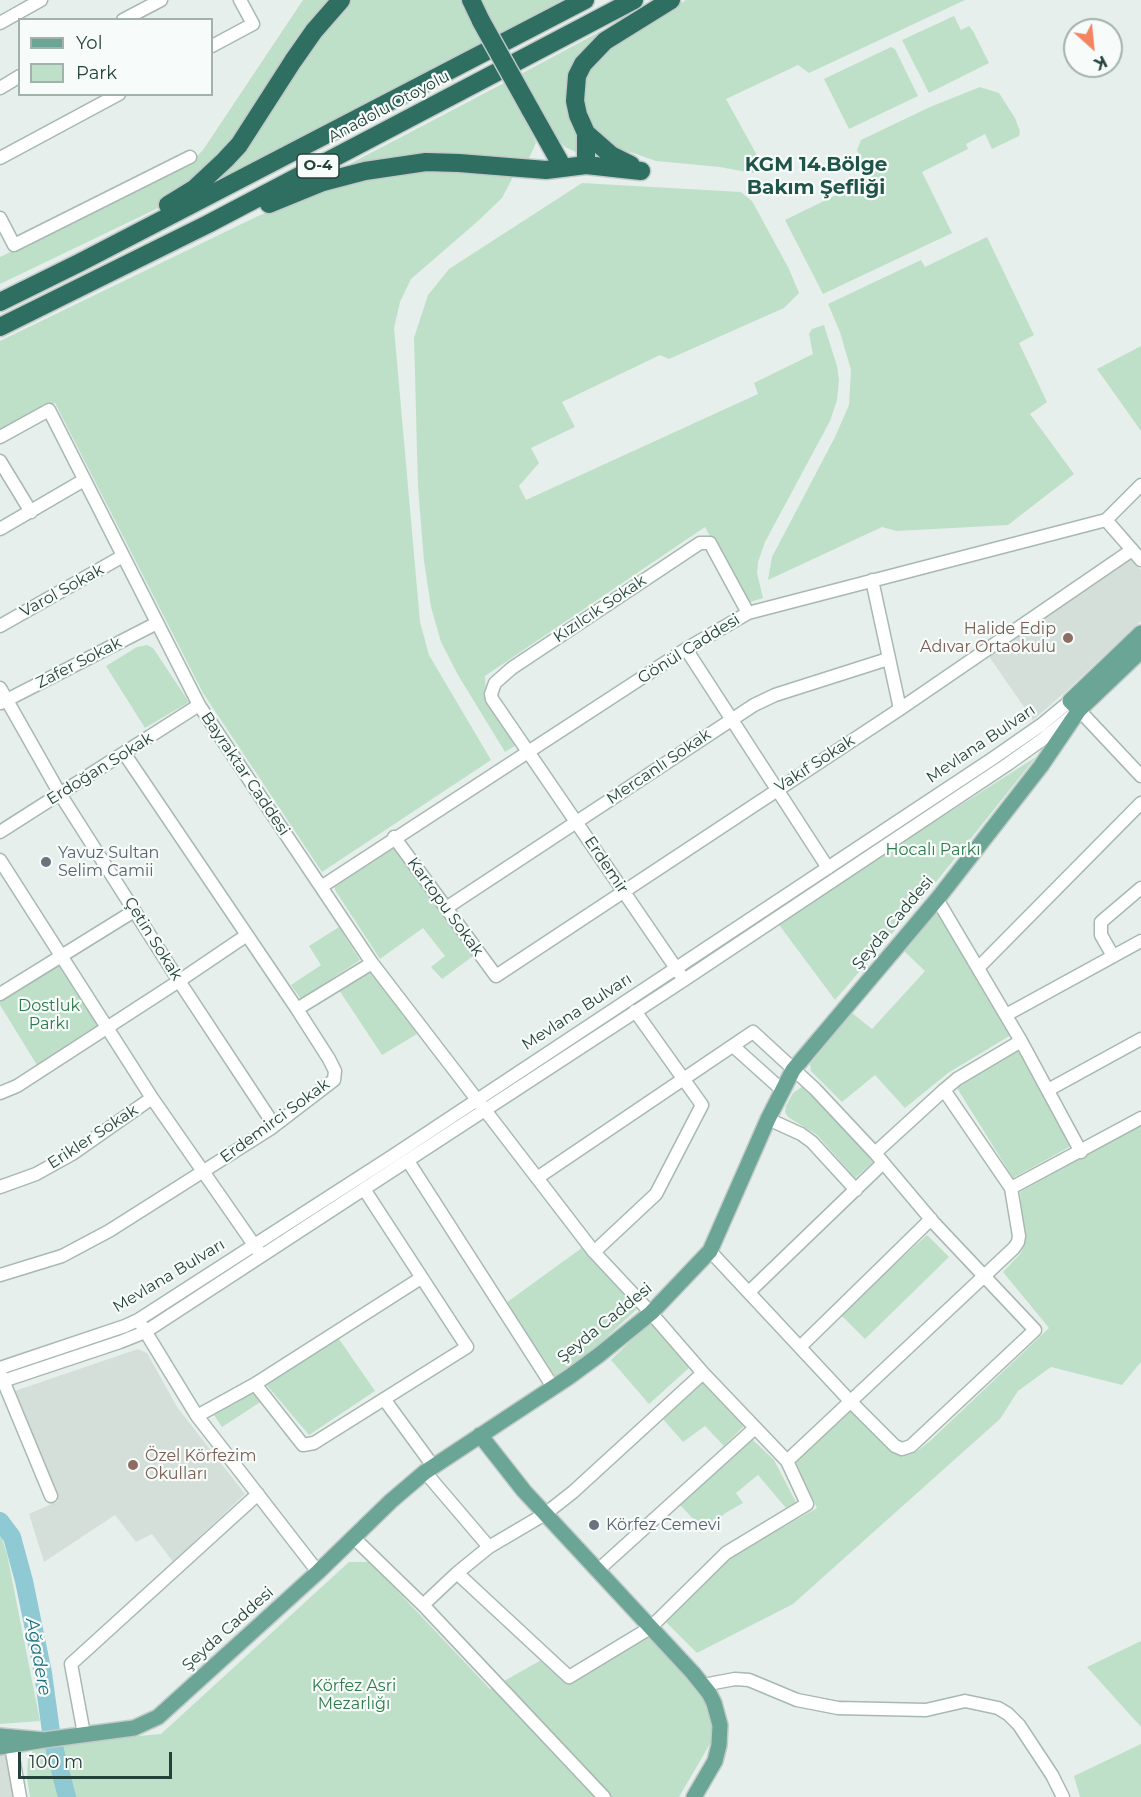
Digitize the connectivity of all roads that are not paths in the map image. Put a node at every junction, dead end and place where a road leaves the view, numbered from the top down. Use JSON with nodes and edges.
{"nodes":[{"id":1,"x":41,"y":0,"type":"edge"},
{"id":2,"x":161,"y":0,"type":"edge"},
{"id":3,"x":240,"y":0,"type":"edge"},
{"id":4,"x":340,"y":0,"type":"edge"},
{"id":5,"x":471,"y":0,"type":"edge"},
{"id":6,"x":585,"y":0,"type":"edge"},
{"id":7,"x":634,"y":0,"type":"edge"},
{"id":8,"x":671,"y":0,"type":"edge"},
{"id":9,"x":127,"y":18,"type":"edge"},
{"id":10,"x":0,"y":23,"type":"edge"},
{"id":11,"x":213,"y":45,"type":"edge"},
{"id":12,"x":18,"y":77,"type":"edge"},
{"id":13,"x":0,"y":88,"type":"edge"},
{"id":14,"x":115,"y":96,"type":"edge"},
{"id":15,"x":542,"y":132,"type":"junction"},
{"id":16,"x":586,"y":134,"type":"junction"},
{"id":17,"x":0,"y":158,"type":"edge"},
{"id":18,"x":190,"y":158,"type":"dead end"},
{"id":19,"x":586,"y":165,"type":"junction"},
{"id":20,"x":562,"y":166,"type":"junction"},
{"id":21,"x":524,"y":168,"type":"junction"},
{"id":22,"x":0,"y":218,"type":"edge"},
{"id":23,"x":79,"y":263,"type":"junction"},
{"id":24,"x":0,"y":302,"type":"edge"},
{"id":25,"x":0,"y":327,"type":"edge"},
{"id":26,"x":0,"y":437,"type":"edge"},
{"id":27,"x":0,"y":461,"type":"edge"},
{"id":28,"x":84,"y":480,"type":"junction"},
{"id":29,"x":1141,"y":485,"type":"edge"},
{"id":30,"x":31,"y":512,"type":"junction"},
{"id":31,"x":1106,"y":520,"type":"junction"},
{"id":32,"x":0,"y":529,"type":"edge"},
{"id":33,"x":1132,"y":550,"type":"junction"},
{"id":34,"x":123,"y":556,"type":"junction"},
{"id":35,"x":1141,"y":560,"type":"edge"},
{"id":36,"x":872,"y":579,"type":"junction"},
{"id":37,"x":748,"y":613,"type":"junction"},
{"id":38,"x":157,"y":622,"type":"junction"},
{"id":39,"x":0,"y":626,"type":"edge"},
{"id":40,"x":1141,"y":633,"type":"edge"},
{"id":41,"x":686,"y":649,"type":"junction"},
{"id":42,"x":1141,"y":651,"type":"edge"},
{"id":43,"x":888,"y":659,"type":"junction"},
{"id":44,"x":0,"y":688,"type":"edge"},
{"id":45,"x":3,"y":701,"type":"edge"},
{"id":46,"x":199,"y":705,"type":"junction"},
{"id":47,"x":1075,"y":706,"type":"junction"},
{"id":48,"x":900,"y":709,"type":"junction"},
{"id":49,"x":732,"y":719,"type":"junction"},
{"id":50,"x":529,"y":751,"type":"junction"},
{"id":51,"x":124,"y":753,"type":"junction"},
{"id":52,"x":1141,"y":776,"type":"edge"},
{"id":53,"x":777,"y":789,"type":"junction"},
{"id":54,"x":60,"y":794,"type":"junction"},
{"id":55,"x":1141,"y":803,"type":"edge"},
{"id":56,"x":577,"y":822,"type":"junction"},
{"id":57,"x":0,"y":832,"type":"edge"},
{"id":58,"x":394,"y":837,"type":"junction"},
{"id":59,"x":0,"y":860,"type":"edge"},
{"id":60,"x":828,"y":868,"type":"junction"},
{"id":61,"x":321,"y":887,"type":"junction"},
{"id":62,"x":1141,"y":888,"type":"edge"},
{"id":63,"x":624,"y":891,"type":"junction"},
{"id":64,"x":937,"y":899,"type":"junction"},
{"id":65,"x":446,"y":908,"type":"junction"},
{"id":66,"x":134,"y":910,"type":"junction"},
{"id":67,"x":247,"y":935,"type":"junction"},
{"id":68,"x":1141,"y":941,"type":"edge"},
{"id":69,"x":1113,"y":956,"type":"junction"},
{"id":70,"x":62,"y":957,"type":"junction"},
{"id":71,"x":372,"y":963,"type":"junction"},
{"id":72,"x":676,"y":968,"type":"junction"},
{"id":73,"x":978,"y":968,"type":"junction"},
{"id":74,"x":496,"y":976,"type":"joint"},
{"id":75,"x":684,"y":980,"type":"junction"},
{"id":76,"x":179,"y":981,"type":"junction"},
{"id":77,"x":0,"y":994,"type":"edge"},
{"id":78,"x":297,"y":1010,"type":"junction"},
{"id":79,"x":635,"y":1011,"type":"junction"},
{"id":80,"x":1006,"y":1015,"type":"junction"},
{"id":81,"x":106,"y":1028,"type":"junction"},
{"id":82,"x":1141,"y":1039,"type":"edge"},
{"id":83,"x":1021,"y":1041,"type":"junction"},
{"id":84,"x":733,"y":1046,"type":"junction"},
{"id":85,"x":793,"y":1070,"type":"junction"},
{"id":86,"x":684,"y":1080,"type":"junction"},
{"id":87,"x":782,"y":1090,"type":"junction"},
{"id":88,"x":944,"y":1090,"type":"junction"},
{"id":89,"x":1048,"y":1090,"type":"junction"},
{"id":90,"x":0,"y":1093,"type":"edge"},
{"id":91,"x":152,"y":1098,"type":"junction"},
{"id":92,"x":476,"y":1100,"type":"junction"},
{"id":93,"x":484,"y":1111,"type":"junction"},
{"id":94,"x":768,"y":1119,"type":"junction"},
{"id":95,"x":1141,"y":1119,"type":"edge"},
{"id":96,"x":274,"y":1125,"type":"junction"},
{"id":97,"x":1081,"y":1152,"type":"junction"},
{"id":98,"x":875,"y":1153,"type":"junction"},
{"id":99,"x":408,"y":1161,"type":"junction"},
{"id":100,"x":884,"y":1163,"type":"junction"},
{"id":101,"x":203,"y":1171,"type":"junction"},
{"id":102,"x":537,"y":1178,"type":"junction"},
{"id":103,"x":0,"y":1187,"type":"edge"},
{"id":104,"x":1011,"y":1188,"type":"junction"},
{"id":105,"x":364,"y":1189,"type":"junction"},
{"id":106,"x":856,"y":1190,"type":"junction"},
{"id":107,"x":931,"y":1219,"type":"junction"},
{"id":108,"x":258,"y":1250,"type":"junction"},
{"id":109,"x":710,"y":1251,"type":"junction"},
{"id":110,"x":594,"y":1252,"type":"junction"},
{"id":111,"x":0,"y":1275,"type":"edge"},
{"id":112,"x":984,"y":1275,"type":"junction"},
{"id":113,"x":421,"y":1278,"type":"junction"},
{"id":114,"x":749,"y":1292,"type":"junction"},
{"id":115,"x":651,"y":1313,"type":"junction"},
{"id":116,"x":138,"y":1320,"type":"junction"},
{"id":117,"x":145,"y":1332,"type":"junction"},
{"id":118,"x":800,"y":1347,"type":"junction"},
{"id":119,"x":703,"y":1373,"type":"junction"},
{"id":120,"x":1,"y":1376,"type":"edge"},
{"id":121,"x":255,"y":1384,"type":"junction"},
{"id":122,"x":553,"y":1387,"type":"junction"},
{"id":123,"x":384,"y":1399,"type":"junction"},
{"id":124,"x":850,"y":1401,"type":"junction"},
{"id":125,"x":197,"y":1416,"type":"junction"},
{"id":126,"x":755,"y":1428,"type":"junction"},
{"id":127,"x":480,"y":1435,"type":"junction"},
{"id":128,"x":787,"y":1461,"type":"junction"},
{"id":129,"x":429,"y":1469,"type":"junction"},
{"id":130,"x":258,"y":1494,"type":"junction"},
{"id":131,"x":51,"y":1496,"type":"dead end"},
{"id":132,"x":545,"y":1514,"type":"junction"},
{"id":133,"x":354,"y":1538,"type":"junction"},
{"id":134,"x":489,"y":1547,"type":"junction"},
{"id":135,"x":597,"y":1571,"type":"junction"},
{"id":136,"x":318,"y":1572,"type":"junction"},
{"id":137,"x":457,"y":1573,"type":"junction"},
{"id":138,"x":423,"y":1605,"type":"junction"},
{"id":139,"x":650,"y":1628,"type":"junction"},
{"id":140,"x":703,"y":1685,"type":"junction"},
{"id":141,"x":84,"y":1734,"type":"junction"},
{"id":142,"x":3,"y":1741,"type":"edge"},
{"id":143,"x":20,"y":1797,"type":"edge"},
{"id":144,"x":604,"y":1797,"type":"edge"},
{"id":145,"x":694,"y":1797,"type":"edge"},
{"id":146,"x":1063,"y":1797,"type":"edge"}],
"edges":[{"from":1,"to":10,"type":"street"},
{"from":2,"to":9,"type":"street"},
{"from":3,"to":11,"type":"street"},
{"from":4,"to":23,"type":"highway"},
{"from":5,"to":15,"type":"highway","bridge":true},
{"from":6,"to":23,"type":"highway","name":"Anadolu Otoyolu","number":"O-4"},
{"from":7,"to":25,"type":"highway","name":"Anadolu Otoyolu","number":"O-4"},
{"from":8,"to":16,"type":"highway"},
{"from":12,"to":13,"type":"street"},
{"from":14,"to":17,"type":"street"},
{"from":15,"to":20,"type":"highway"},
{"from":15,"to":21,"type":"highway"},
{"from":16,"to":19,"type":"highway"},
{"from":16,"to":19,"type":"highway"},
{"from":18,"to":22,"type":"street"},
{"from":19,"to":20,"type":"highway"},
{"from":20,"to":21,"type":"highway"},
{"from":21,"to":25,"type":"highway"},
{"from":23,"to":24,"type":"highway","name":"Anadolu Otoyolu","number":"O-4"},
{"from":26,"to":28,"type":"street","name":"Bayraktar Caddesi"},
{"from":27,"to":30,"type":"street"},
{"from":28,"to":30,"type":"street"},
{"from":28,"to":34,"type":"street","name":"Bayraktar Caddesi"},
{"from":29,"to":31,"type":"street"},
{"from":30,"to":32,"type":"street"},
{"from":31,"to":33,"type":"street"},
{"from":31,"to":36,"type":"street","name":"Gönül Caddesi"},
{"from":33,"to":35,"type":"street"},
{"from":33,"to":48,"type":"street","name":"Vakıf Sokak"},
{"from":34,"to":38,"type":"street","name":"Bayraktar Caddesi"},
{"from":34,"to":39,"type":"street","name":"Varol Sokak"},
{"from":36,"to":37,"type":"street","name":"Gönül Caddesi"},
{"from":36,"to":43,"type":"street"},
{"from":37,"to":41,"type":"street","name":"Gönül Caddesi"},
{"from":37,"to":50,"type":"street","name":"Kızılcık Sokak"},
{"from":38,"to":45,"type":"street","name":"Zafer Sokak"},
{"from":38,"to":46,"type":"street","name":"Bayraktar Caddesi"},
{"from":40,"to":47,"type":"main road","name":"Mevlana Bulvarı"},
{"from":41,"to":49,"type":"street"},
{"from":41,"to":50,"type":"street","name":"Gönül Caddesi"},
{"from":42,"to":47,"type":"main road","name":"Mevlana Bulvarı"},
{"from":43,"to":48,"type":"street"},
{"from":43,"to":49,"type":"street","name":"Mercanlı Sokak"},
{"from":44,"to":45,"type":"street","name":"Çetin Sokak"},
{"from":45,"to":54,"type":"street","name":"Çetin Sokak"},
{"from":46,"to":51,"type":"street","name":"Erdoğan Sokak"},
{"from":46,"to":61,"type":"street","name":"Bayraktar Caddesi"},
{"from":47,"to":52,"type":"street"},
{"from":47,"to":60,"type":"street","name":"Mevlana Bulvarı"},
{"from":47,"to":64,"type":"main road","name":"Şeyda Caddesi"},
{"from":47,"to":75,"type":"street","name":"Mevlana Bulvarı"},
{"from":48,"to":53,"type":"street","name":"Vakıf Sokak"},
{"from":49,"to":53,"type":"street"},
{"from":49,"to":56,"type":"street","name":"Mercanlı Sokak"},
{"from":50,"to":56,"type":"street","name":"Erdemir"},
{"from":50,"to":58,"type":"street","name":"Gönül Caddesi"},
{"from":51,"to":54,"type":"street","name":"Erdoğan Sokak"},
{"from":51,"to":67,"type":"street","name":"Erdemirci Sokak"},
{"from":53,"to":60,"type":"street"},
{"from":53,"to":63,"type":"street","name":"Vakıf Sokak"},
{"from":54,"to":57,"type":"street","name":"Erdoğan Sokak"},
{"from":54,"to":66,"type":"street","name":"Çetin Sokak"},
{"from":55,"to":73,"type":"street"},
{"from":56,"to":63,"type":"street","name":"Erdemir"},
{"from":56,"to":65,"type":"street","name":"Mercanlı Sokak"},
{"from":58,"to":61,"type":"street","name":"Gönül Caddesi"},
{"from":58,"to":65,"type":"street","name":"Kartopu Sokak"},
{"from":59,"to":70,"type":"street"},
{"from":60,"to":72,"type":"street","name":"Mevlana Bulvarı"},
{"from":61,"to":71,"type":"street","name":"Bayraktar Caddesi"},
{"from":62,"to":69,"type":"street"},
{"from":63,"to":72,"type":"street","name":"Erdemir"},
{"from":63,"to":74,"type":"street","name":"Vakıf Sokak"},
{"from":64,"to":73,"type":"street"},
{"from":64,"to":85,"type":"main road","name":"Şeyda Caddesi"},
{"from":65,"to":74,"type":"street","name":"Kartopu Sokak"},
{"from":66,"to":70,"type":"street"},
{"from":66,"to":76,"type":"street","name":"Çetin Sokak"},
{"from":67,"to":76,"type":"street"},
{"from":67,"to":78,"type":"street","name":"Erdemirci Sokak"},
{"from":68,"to":69,"type":"street"},
{"from":69,"to":80,"type":"street"},
{"from":70,"to":77,"type":"street"},
{"from":70,"to":81,"type":"street"},
{"from":71,"to":78,"type":"street"},
{"from":71,"to":92,"type":"street","name":"Bayraktar Caddesi"},
{"from":72,"to":75,"type":"street","name":"Erdemir"},
{"from":72,"to":92,"type":"street","name":"Mevlana Bulvarı"},
{"from":73,"to":80,"type":"street"},
{"from":75,"to":79,"type":"street","name":"Mevlana Bulvarı"},
{"from":76,"to":81,"type":"street"},
{"from":76,"to":96,"type":"street","name":"Çetin Sokak"},
{"from":78,"to":96,"type":"street","name":"Erdemirci Sokak"},
{"from":79,"to":86,"type":"street"},
{"from":79,"to":93,"type":"street","name":"Mevlana Bulvarı"},
{"from":80,"to":83,"type":"street"},
{"from":81,"to":90,"type":"street"},
{"from":81,"to":91,"type":"street"},
{"from":82,"to":89,"type":"street"},
{"from":83,"to":88,"type":"street"},
{"from":83,"to":89,"type":"street"},
{"from":84,"to":85,"type":"street"},
{"from":84,"to":86,"type":"street"},
{"from":84,"to":87,"type":"street"},
{"from":85,"to":87,"type":"main road","name":"Şeyda Caddesi"},
{"from":85,"to":98,"type":"street"},
{"from":86,"to":102,"type":"street"},
{"from":86,"to":110,"type":"street"},
{"from":87,"to":94,"type":"main road","name":"Şeyda Caddesi"},
{"from":88,"to":98,"type":"street"},
{"from":88,"to":104,"type":"street"},
{"from":89,"to":97,"type":"street"},
{"from":91,"to":101,"type":"street"},
{"from":91,"to":103,"type":"street","name":"Erikler Sokak"},
{"from":92,"to":93,"type":"street","name":"Bayraktar Caddesi"},
{"from":92,"to":108,"type":"street","name":"Mevlana Bulvarı"},
{"from":93,"to":99,"type":"street","name":"Mevlana Bulvarı"},
{"from":93,"to":102,"type":"street","name":"Bayraktar Caddesi"},
{"from":94,"to":106,"type":"street"},
{"from":94,"to":109,"type":"main road","name":"Şeyda Caddesi"},
{"from":95,"to":97,"type":"street"},
{"from":96,"to":101,"type":"street","name":"Erdemirci Sokak"},
{"from":97,"to":104,"type":"street"},
{"from":98,"to":100,"type":"street"},
{"from":99,"to":105,"type":"street","name":"Mevlana Bulvarı"},
{"from":99,"to":122,"type":"street"},
{"from":100,"to":106,"type":"street"},
{"from":100,"to":107,"type":"street"},
{"from":101,"to":108,"type":"street"},
{"from":101,"to":111,"type":"street","name":"Erdemirci Sokak"},
{"from":102,"to":110,"type":"street","name":"Bayraktar Caddesi"},
{"from":104,"to":112,"type":"street"},
{"from":105,"to":108,"type":"street","name":"Mevlana Bulvarı"},
{"from":105,"to":113,"type":"street"},
{"from":106,"to":114,"type":"street"},
{"from":107,"to":112,"type":"street"},
{"from":107,"to":118,"type":"street"},
{"from":108,"to":116,"type":"street","name":"Mevlana Bulvarı"},
{"from":108,"to":117,"type":"street","name":"Mevlana Bulvarı"},
{"from":109,"to":114,"type":"street"},
{"from":109,"to":115,"type":"main road","name":"Şeyda Caddesi"},
{"from":110,"to":115,"type":"street","name":"Bayraktar Caddesi"},
{"from":112,"to":124,"type":"street"},
{"from":112,"to":124,"type":"street"},
{"from":113,"to":121,"type":"street"},
{"from":113,"to":123,"type":"street"},
{"from":114,"to":118,"type":"street"},
{"from":115,"to":119,"type":"street","name":"Bayraktar Caddesi"},
{"from":115,"to":122,"type":"main road","name":"Şeyda Caddesi"},
{"from":116,"to":117,"type":"street"},
{"from":116,"to":120,"type":"street","name":"Mevlana Bulvarı"},
{"from":117,"to":120,"type":"street","name":"Mevlana Bulvarı"},
{"from":117,"to":125,"type":"street"},
{"from":118,"to":124,"type":"street"},
{"from":119,"to":126,"type":"street","name":"Bayraktar Caddesi"},
{"from":119,"to":132,"type":"street"},
{"from":120,"to":131,"type":"street"},
{"from":121,"to":123,"type":"street"},
{"from":121,"to":125,"type":"street"},
{"from":122,"to":127,"type":"main road","name":"Şeyda Caddesi"},
{"from":123,"to":129,"type":"street"},
{"from":124,"to":128,"type":"street"},
{"from":125,"to":130,"type":"street"},
{"from":126,"to":128,"type":"street","name":"Bayraktar Caddesi"},
{"from":126,"to":135,"type":"street"},
{"from":127,"to":129,"type":"main road","name":"Şeyda Caddesi"},
{"from":127,"to":132,"type":"main road"},
{"from":128,"to":139,"type":"street","name":"Bayraktar Caddesi"},
{"from":129,"to":133,"type":"main road","name":"Şeyda Caddesi"},
{"from":129,"to":134,"type":"street"},
{"from":130,"to":136,"type":"street"},
{"from":130,"to":141,"type":"street"},
{"from":132,"to":134,"type":"street"},
{"from":132,"to":135,"type":"main road"},
{"from":133,"to":136,"type":"main road","name":"Şeyda Caddesi"},
{"from":133,"to":138,"type":"street"},
{"from":134,"to":137,"type":"street"},
{"from":135,"to":139,"type":"main road"},
{"from":136,"to":141,"type":"main road","name":"Şeyda Caddesi"},
{"from":137,"to":138,"type":"street"},
{"from":137,"to":139,"type":"street"},
{"from":138,"to":144,"type":"street"},
{"from":139,"to":140,"type":"main road"},
{"from":140,"to":145,"type":"main road"},
{"from":140,"to":146,"type":"street"},
{"from":141,"to":142,"type":"main road","name":"Şeyda Caddesi"},
{"from":142,"to":143,"type":"street"}]}
